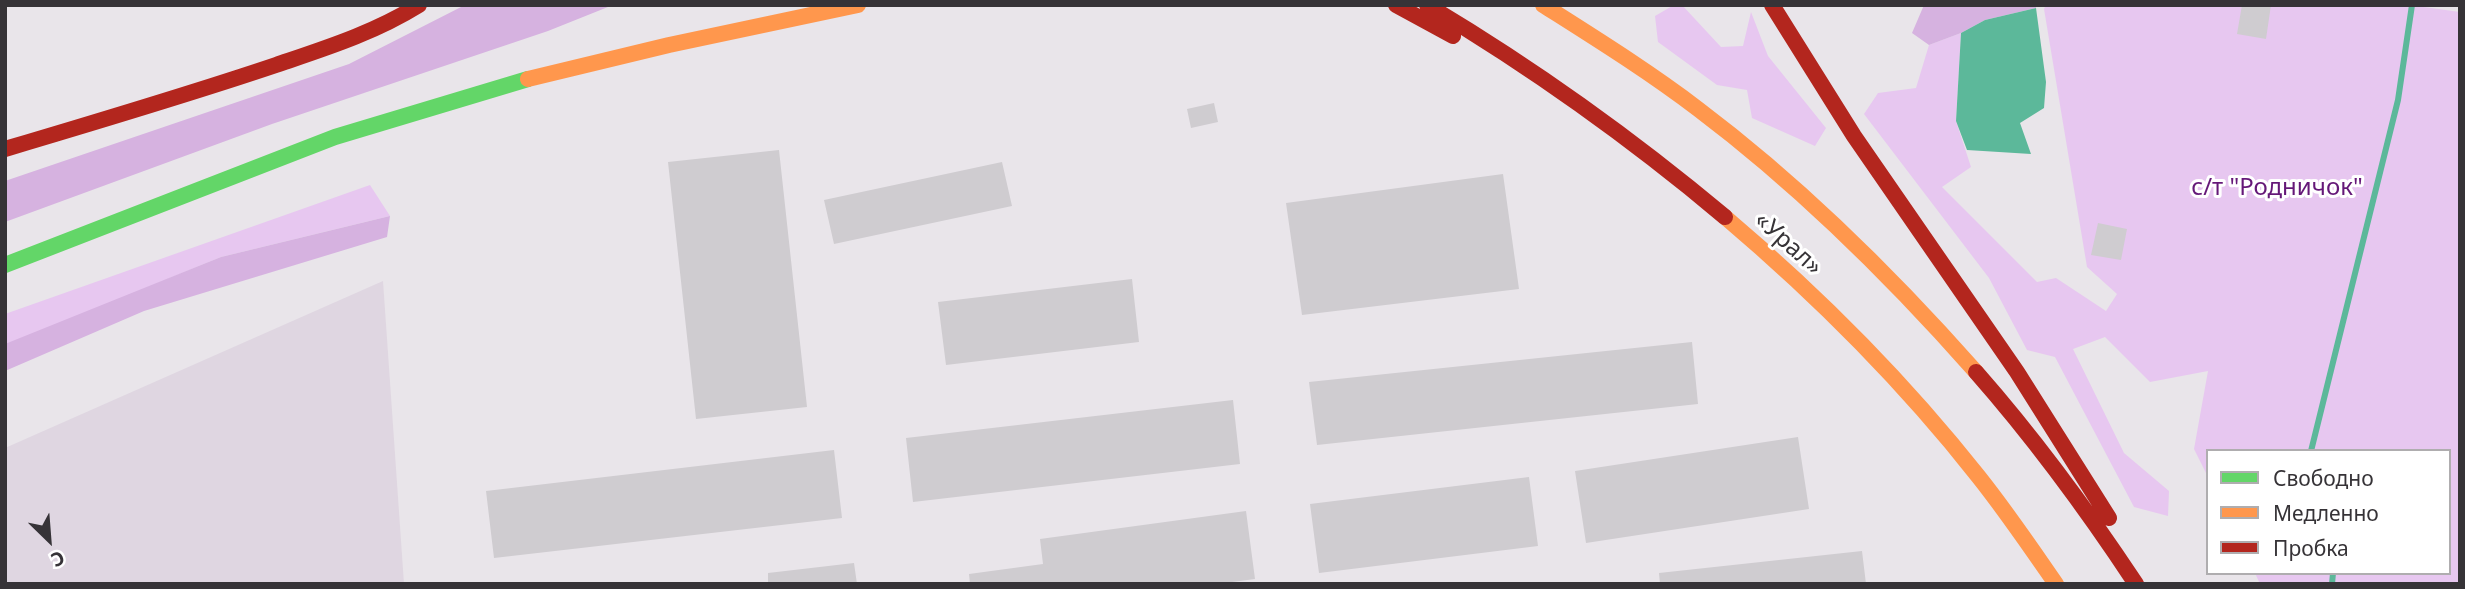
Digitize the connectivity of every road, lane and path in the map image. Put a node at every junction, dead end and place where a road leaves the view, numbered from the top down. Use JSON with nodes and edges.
{"nodes":[{"id":1,"x":419,"y":5,"type":"edge"},
{"id":2,"x":858,"y":5,"type":"edge"},
{"id":3,"x":1396,"y":5,"type":"edge"},
{"id":4,"x":1427,"y":5,"type":"edge"},
{"id":5,"x":1543,"y":5,"type":"edge"},
{"id":6,"x":1772,"y":5,"type":"edge"},
{"id":7,"x":1522,"y":64,"type":"junction"},
{"id":8,"x":5,"y":149,"type":"edge"},
{"id":9,"x":5,"y":265,"type":"edge"},
{"id":10,"x":2056,"y":584,"type":"edge"},
{"id":11,"x":2136,"y":584,"type":"edge"},
{"id":12,"x":2143,"y":584,"type":"edge"}],
"edges":[{"from":1,"to":8,"type":"main road"},
{"from":2,"to":9,"type":"main road"},
{"from":3,"to":7,"type":"main road"},
{"from":4,"to":7,"type":"main road","name":"«Урал»"},
{"from":5,"to":11,"type":"main road","name":"«Урал»"},
{"from":6,"to":12,"type":"main road"},
{"from":7,"to":10,"type":"main road","name":"«Урал»"}]}
